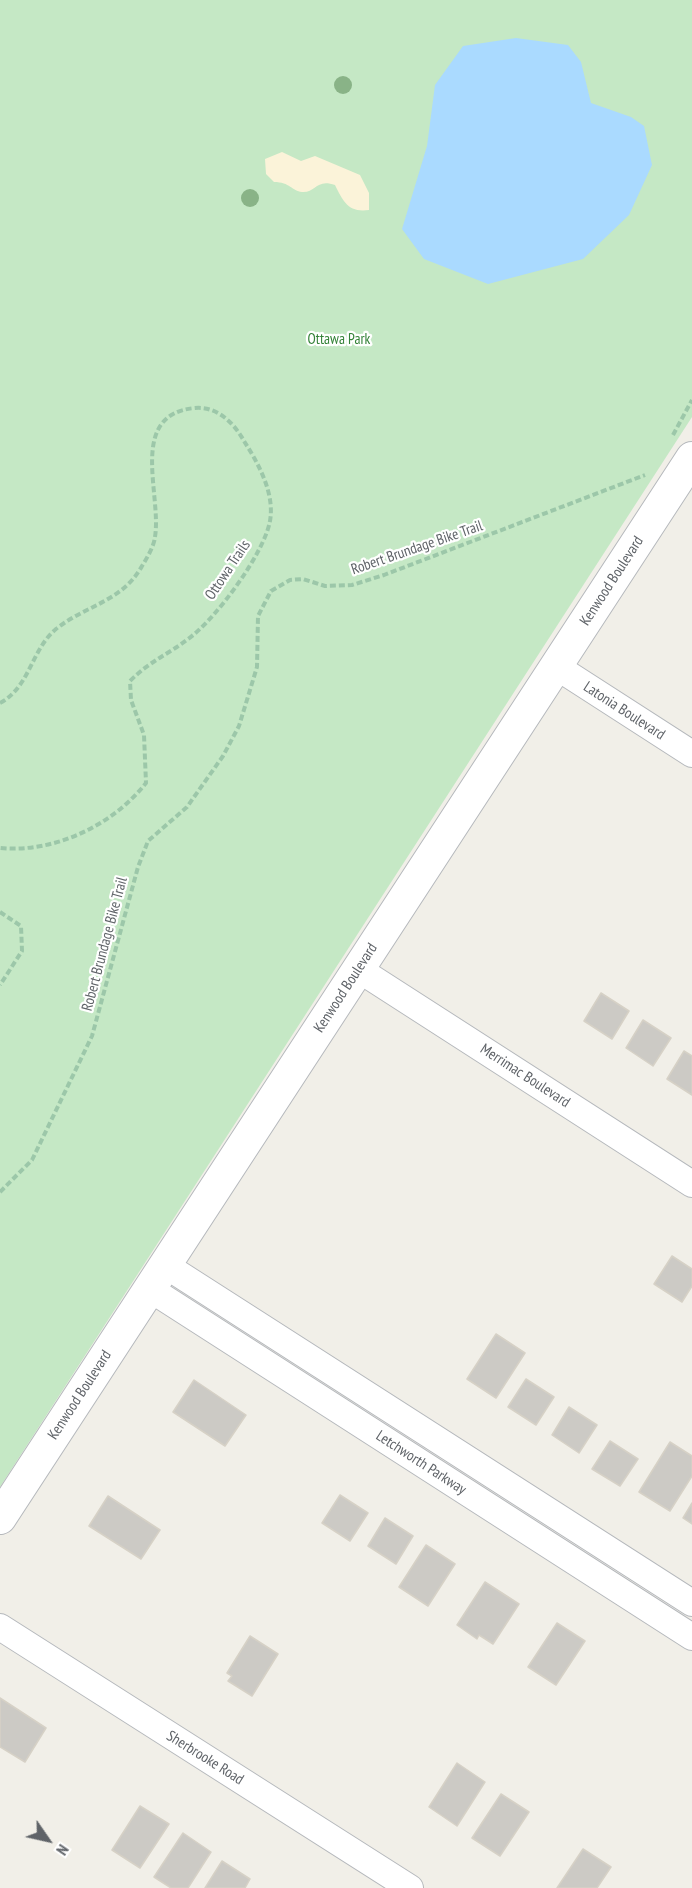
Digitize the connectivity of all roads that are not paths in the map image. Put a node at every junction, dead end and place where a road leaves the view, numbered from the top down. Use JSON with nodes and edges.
{"nodes":[{"id":1,"x":681,"y":450,"type":"edge"},
{"id":2,"x":556,"y":667,"type":"junction"},
{"id":3,"x":692,"y":754,"type":"edge"},
{"id":4,"x":358,"y":969,"type":"junction"},
{"id":5,"x":692,"y":1184,"type":"edge"},
{"id":6,"x":157,"y":1277,"type":"junction"},
{"id":7,"x":0,"y":1518,"type":"edge"},
{"id":8,"x":692,"y":1603,"type":"edge"},
{"id":9,"x":0,"y":1627,"type":"edge"},
{"id":10,"x":692,"y":1637,"type":"edge"},
{"id":11,"x":410,"y":1888,"type":"edge"}],
"edges":[{"from":1,"to":2,"type":"street","name":"Kenwood Boulevard"},
{"from":2,"to":3,"type":"street","name":"Latonia Boulevard"},
{"from":2,"to":4,"type":"street","name":"Kenwood Boulevard"},
{"from":4,"to":5,"type":"street","name":"Merrimac Boulevard"},
{"from":4,"to":6,"type":"street","name":"Kenwood Boulevard"},
{"from":6,"to":7,"type":"street","name":"Kenwood Boulevard"},
{"from":6,"to":8,"type":"street","name":"Letchworth Parkway"},
{"from":6,"to":10,"type":"street","name":"Letchworth Parkway"},
{"from":9,"to":11,"type":"street","name":"Sherbrooke Road"}]}
